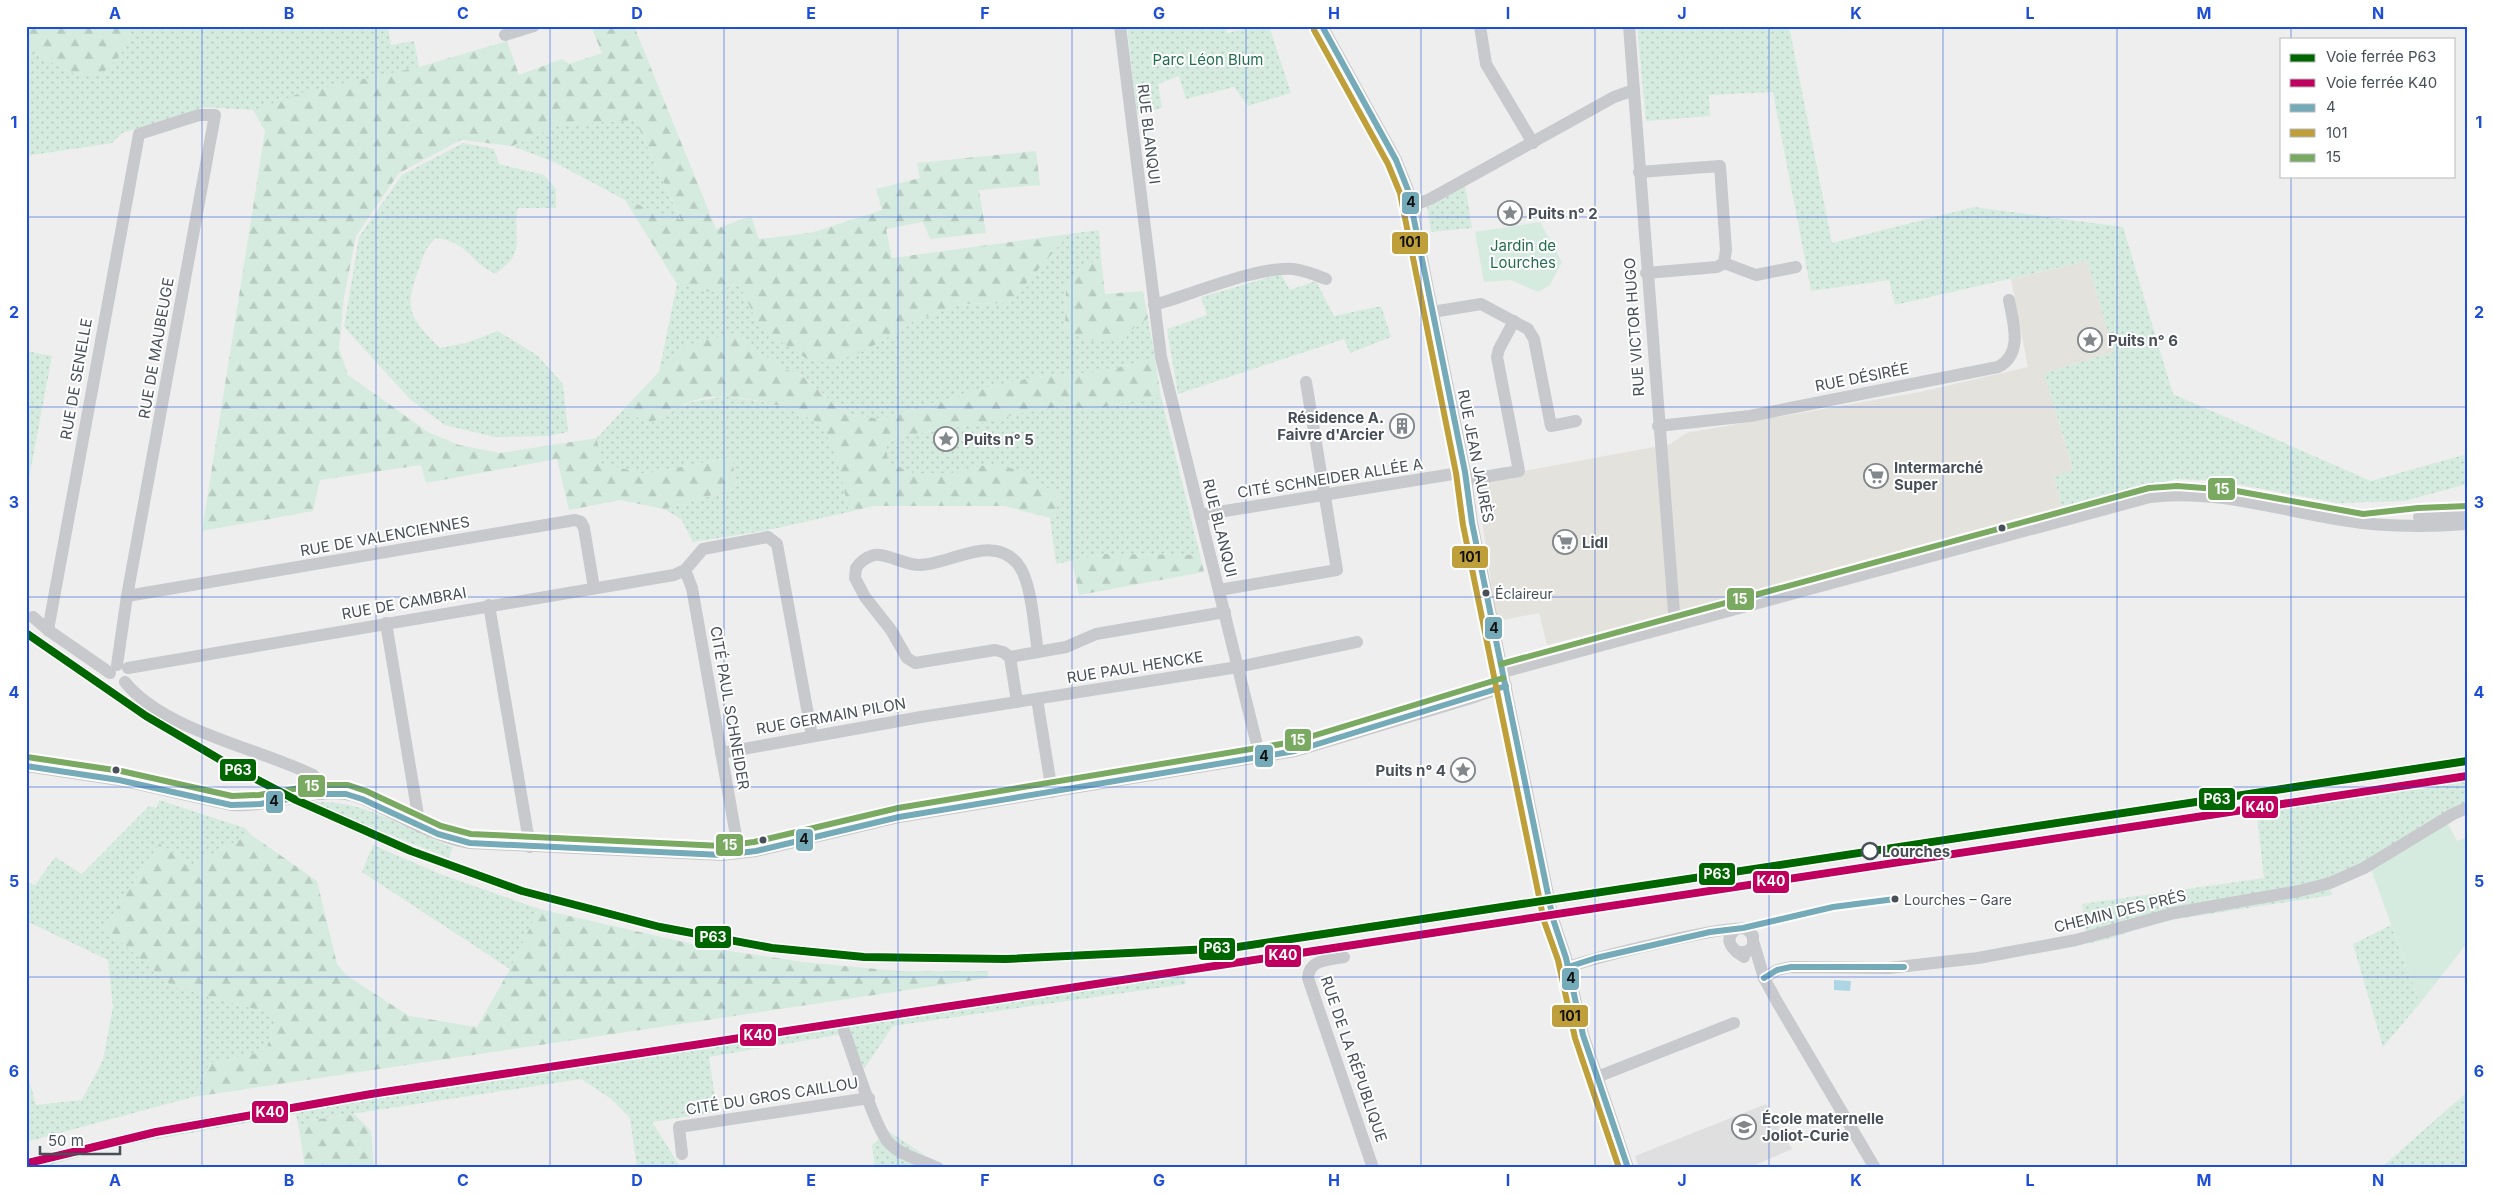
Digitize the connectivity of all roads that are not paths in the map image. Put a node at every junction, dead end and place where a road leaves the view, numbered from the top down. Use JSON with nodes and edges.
{"nodes":[{"id":1,"x":534,"y":26,"type":"edge"},
{"id":2,"x":1120,"y":26,"type":"edge"},
{"id":3,"x":1322,"y":26,"type":"edge"},
{"id":4,"x":1480,"y":26,"type":"edge"},
{"id":5,"x":1629,"y":26,"type":"edge"},
{"id":6,"x":505,"y":35,"type":"dead end"},
{"id":7,"x":1634,"y":90,"type":"junction"},
{"id":8,"x":139,"y":134,"type":"joint"},
{"id":9,"x":1533,"y":143,"type":"junction"},
{"id":10,"x":1639,"y":172,"type":"junction"},
{"id":11,"x":1412,"y":206,"type":"junction"},
{"id":12,"x":1724,"y":263,"type":"junction"},
{"id":13,"x":1796,"y":267,"type":"dead end"},
{"id":14,"x":1646,"y":272,"type":"junction"},
{"id":15,"x":1326,"y":279,"type":"dead end"},
{"id":16,"x":2009,"y":300,"type":"dead end"},
{"id":17,"x":1154,"y":306,"type":"junction"},
{"id":18,"x":1432,"y":312,"type":"junction"},
{"id":19,"x":1514,"y":321,"type":"junction"},
{"id":20,"x":1306,"y":382,"type":"dead end"},
{"id":21,"x":1576,"y":421,"type":"dead end"},
{"id":22,"x":1658,"y":426,"type":"junction"},
{"id":23,"x":1465,"y":476,"type":"junction"},
{"id":24,"x":1324,"y":495,"type":"junction"},
{"id":25,"x":1200,"y":515,"type":"junction"},
{"id":26,"x":2467,"y":515,"type":"edge"},
{"id":27,"x":2378,"y":523,"type":"junction"},
{"id":28,"x":2467,"y":524,"type":"edge"},
{"id":29,"x":685,"y":570,"type":"junction"},
{"id":30,"x":594,"y":588,"type":"junction"},
{"id":31,"x":1219,"y":590,"type":"junction"},
{"id":32,"x":127,"y":596,"type":"junction"},
{"id":33,"x":489,"y":605,"type":"junction"},
{"id":34,"x":1225,"y":612,"type":"junction"},
{"id":35,"x":33,"y":617,"type":"dead end"},
{"id":36,"x":386,"y":623,"type":"junction"},
{"id":37,"x":1675,"y":625,"type":"junction"},
{"id":38,"x":48,"y":630,"type":"junction"},
{"id":39,"x":1357,"y":642,"type":"dead end"},
{"id":40,"x":1038,"y":652,"type":"junction"},
{"id":41,"x":1010,"y":657,"type":"junction"},
{"id":42,"x":1238,"y":667,"type":"junction"},
{"id":43,"x":119,"y":669,"type":"junction"},
{"id":44,"x":1504,"y":678,"type":"junction"},
{"id":45,"x":1037,"y":699,"type":"junction"},
{"id":46,"x":1016,"y":702,"type":"junction"},
{"id":47,"x":947,"y":713,"type":"joint"},
{"id":48,"x":812,"y":736,"type":"junction"},
{"id":49,"x":721,"y":753,"type":"junction"},
{"id":50,"x":1260,"y":757,"type":"junction"},
{"id":51,"x":26,"y":766,"type":"edge"},
{"id":52,"x":1052,"y":792,"type":"junction"},
{"id":53,"x":322,"y":794,"type":"junction"},
{"id":54,"x":2467,"y":808,"type":"edge"},
{"id":55,"x":420,"y":827,"type":"junction"},
{"id":56,"x":530,"y":847,"type":"junction"},
{"id":57,"x":739,"y":854,"type":"junction"},
{"id":58,"x":1736,"y":930,"type":"junction"},
{"id":59,"x":1694,"y":936,"type":"junction"},
{"id":60,"x":1754,"y":944,"type":"junction"},
{"id":61,"x":1734,"y":949,"type":"junction"},
{"id":62,"x":1344,"y":956,"type":"dead end"},
{"id":63,"x":1568,"y":967,"type":"junction"},
{"id":64,"x":1764,"y":978,"type":"junction"},
{"id":65,"x":1734,"y":1023,"type":"dead end"},
{"id":66,"x":844,"y":1031,"type":"dead end"},
{"id":67,"x":1597,"y":1077,"type":"junction"},
{"id":68,"x":869,"y":1098,"type":"junction"},
{"id":69,"x":682,"y":1154,"type":"dead end"},
{"id":70,"x":938,"y":1168,"type":"edge"},
{"id":71,"x":1374,"y":1168,"type":"edge"},
{"id":72,"x":1628,"y":1168,"type":"edge"},
{"id":73,"x":1875,"y":1168,"type":"edge"}],
"edges":[{"from":1,"to":6,"type":"street"},
{"from":2,"to":17,"type":"street","name":"RUE BLANQUI"},
{"from":3,"to":11,"type":"street","name":"RUE JEAN JAURÈS"},
{"from":4,"to":9,"type":"street"},
{"from":5,"to":7,"type":"street","name":"RUE VICTOR HUGO"},
{"from":7,"to":9,"type":"street"},
{"from":7,"to":10,"type":"street","name":"RUE VICTOR HUGO"},
{"from":8,"to":32,"type":"street","name":"RUE DE MAUBEUGE"},
{"from":8,"to":38,"type":"street","name":"RUE DE SENELLE"},
{"from":9,"to":11,"type":"street"},
{"from":10,"to":12,"type":"street"},
{"from":10,"to":14,"type":"street","name":"RUE VICTOR HUGO"},
{"from":11,"to":18,"type":"street","name":"RUE JEAN JAURÈS"},
{"from":12,"to":13,"type":"street"},
{"from":12,"to":14,"type":"street"},
{"from":14,"to":22,"type":"street","name":"RUE VICTOR HUGO"},
{"from":15,"to":17,"type":"street"},
{"from":16,"to":22,"type":"street","name":"RUE DÉSIRÉE"},
{"from":17,"to":25,"type":"street","name":"RUE BLANQUI"},
{"from":18,"to":19,"type":"street"},
{"from":18,"to":23,"type":"street","name":"RUE JEAN JAURÈS"},
{"from":19,"to":21,"type":"street"},
{"from":19,"to":23,"type":"street","name":"CITÉ SCHNEIDER ALLÉE A"},
{"from":20,"to":24,"type":"street"},
{"from":22,"to":37,"type":"street","name":"RUE VICTOR HUGO"},
{"from":23,"to":24,"type":"street","name":"CITÉ SCHNEIDER ALLÉE A"},
{"from":23,"to":44,"type":"street","name":"RUE JEAN JAURÈS"},
{"from":24,"to":25,"type":"street","name":"CITÉ SCHNEIDER ALLÉE A"},
{"from":24,"to":31,"type":"street"},
{"from":25,"to":31,"type":"street","name":"RUE BLANQUI"},
{"from":26,"to":27,"type":"street"},
{"from":27,"to":28,"type":"street"},
{"from":27,"to":37,"type":"street"},
{"from":29,"to":30,"type":"street","name":"RUE DE CAMBRAI"},
{"from":29,"to":48,"type":"street"},
{"from":29,"to":49,"type":"street","name":"CITÉ PAUL SCHNEIDER"},
{"from":30,"to":32,"type":"street","name":"RUE DE VALENCIENNES"},
{"from":30,"to":33,"type":"street","name":"RUE DE CAMBRAI"},
{"from":31,"to":34,"type":"street","name":"RUE BLANQUI"},
{"from":32,"to":43,"type":"street","name":"RUE DE MAUBEUGE"},
{"from":33,"to":36,"type":"street","name":"RUE DE CAMBRAI"},
{"from":33,"to":56,"type":"street"},
{"from":34,"to":40,"type":"street"},
{"from":34,"to":42,"type":"street","name":"RUE BLANQUI"},
{"from":35,"to":38,"type":"street"},
{"from":36,"to":43,"type":"street","name":"RUE DE CAMBRAI"},
{"from":36,"to":55,"type":"street"},
{"from":37,"to":44,"type":"street"},
{"from":38,"to":43,"type":"street"},
{"from":39,"to":42,"type":"street","name":"RUE PAUL HENCKE"},
{"from":40,"to":41,"type":"street"},
{"from":40,"to":41,"type":"street"},
{"from":41,"to":46,"type":"street"},
{"from":42,"to":45,"type":"street","name":"RUE PAUL HENCKE"},
{"from":42,"to":50,"type":"street","name":"RUE BLANQUI"},
{"from":43,"to":53,"type":"street"},
{"from":44,"to":50,"type":"street"},
{"from":44,"to":63,"type":"street","name":"RUE JEAN JAURÈS"},
{"from":45,"to":46,"type":"street","name":"RUE PAUL HENCKE"},
{"from":45,"to":52,"type":"street"},
{"from":46,"to":47,"type":"street","name":"RUE PAUL HENCKE"},
{"from":47,"to":48,"type":"street","name":"RUE GERMAIN PILON"},
{"from":48,"to":49,"type":"street","name":"RUE GERMAIN PILON"},
{"from":49,"to":57,"type":"street","name":"CITÉ PAUL SCHNEIDER"},
{"from":50,"to":52,"type":"street"},
{"from":51,"to":53,"type":"street"},
{"from":52,"to":57,"type":"street"},
{"from":53,"to":55,"type":"street"},
{"from":54,"to":64,"type":"street","name":"CHEMIN DES PRÉS"},
{"from":55,"to":56,"type":"street"},
{"from":56,"to":57,"type":"street"},
{"from":58,"to":59,"type":"street"},
{"from":58,"to":60,"type":"street"},
{"from":58,"to":61,"type":"street"},
{"from":59,"to":61,"type":"street"},
{"from":59,"to":63,"type":"street"},
{"from":60,"to":61,"type":"street"},
{"from":60,"to":64,"type":"street"},
{"from":61,"to":64,"type":"street"},
{"from":62,"to":71,"type":"street","name":"RUE DE LA RÉPUBLIQUE"},
{"from":63,"to":67,"type":"street","name":"RUE JEAN JAURÈS"},
{"from":64,"to":73,"type":"street"},
{"from":65,"to":67,"type":"street"},
{"from":66,"to":68,"type":"street"},
{"from":67,"to":72,"type":"street","name":"RUE JEAN JAURÈS"},
{"from":68,"to":69,"type":"street","name":"CITÉ DU GROS CAILLOU"},
{"from":68,"to":70,"type":"street"}]}
